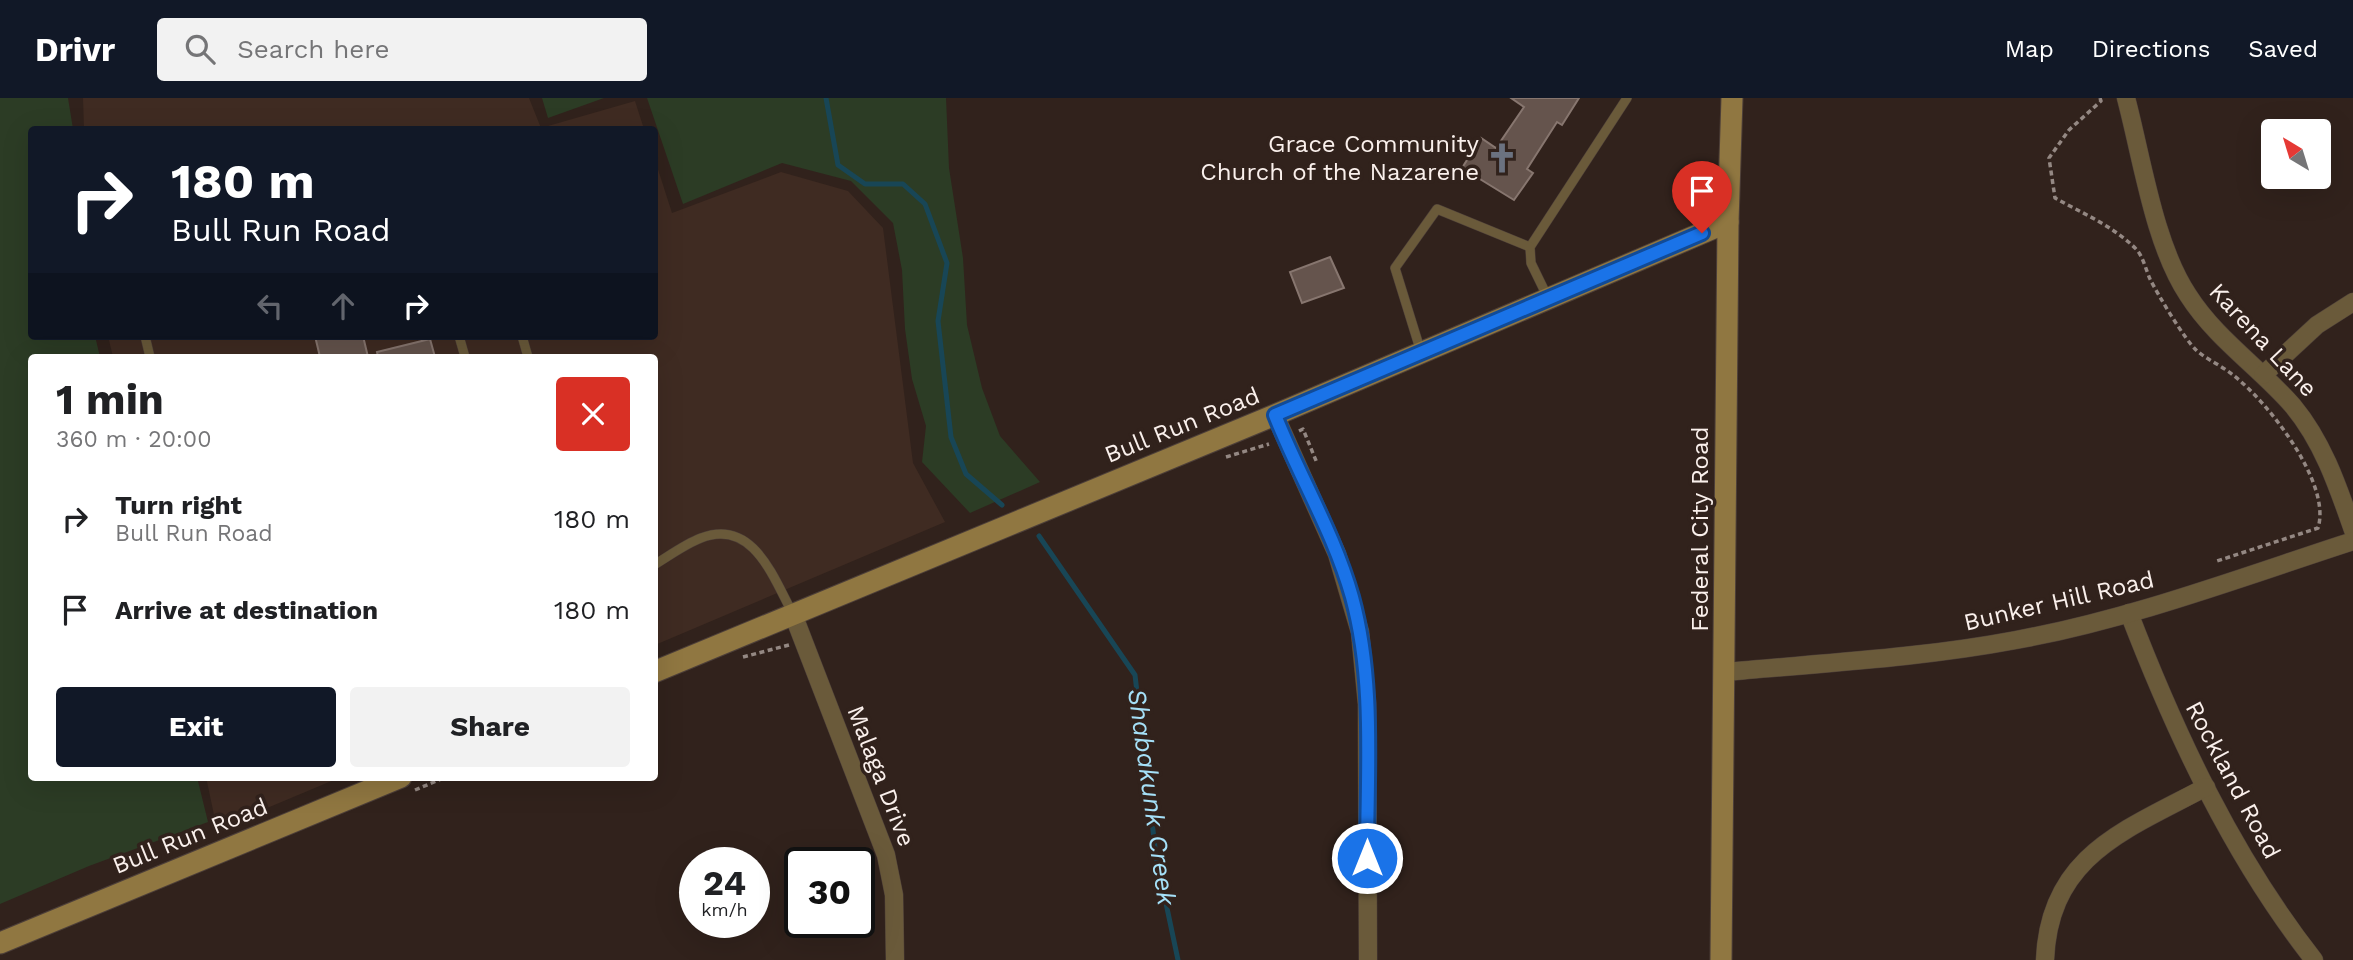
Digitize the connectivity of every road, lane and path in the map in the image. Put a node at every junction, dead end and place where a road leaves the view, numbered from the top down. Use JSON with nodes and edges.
{"nodes":[{"id":1,"x":1627,"y":98,"type":"edge"},
{"id":2,"x":1732,"y":98,"type":"edge"},
{"id":3,"x":2126,"y":98,"type":"edge"},
{"id":4,"x":1728,"y":222,"type":"junction"},
{"id":5,"x":1530,"y":247,"type":"junction"},
{"id":6,"x":1548,"y":299,"type":"junction"},
{"id":7,"x":2353,"y":302,"type":"edge"},
{"id":8,"x":1421,"y":353,"type":"junction"},
{"id":9,"x":2263,"y":375,"type":"junction"},
{"id":10,"x":1275,"y":415,"type":"junction"},
{"id":11,"x":1284,"y":438,"type":"junction"},
{"id":12,"x":1222,"y":458,"type":"dead end"},
{"id":13,"x":1319,"y":467,"type":"dead end"},
{"id":14,"x":2318,"y":528,"type":"dead end"},
{"id":15,"x":2353,"y":530,"type":"edge"},
{"id":16,"x":2353,"y":541,"type":"edge"},
{"id":17,"x":2214,"y":562,"type":"dead end"},
{"id":18,"x":658,"y":563,"type":"edge"},
{"id":19,"x":2129,"y":613,"type":"junction"},
{"id":20,"x":793,"y":614,"type":"junction"},
{"id":21,"x":802,"y":641,"type":"junction"},
{"id":22,"x":733,"y":659,"type":"dead end"},
{"id":23,"x":658,"y":670,"type":"edge"},
{"id":24,"x":1726,"y":672,"type":"junction"},
{"id":25,"x":391,"y":781,"type":"edge"},
{"id":26,"x":2206,"y":787,"type":"junction"},
{"id":27,"x":0,"y":943,"type":"edge"},
{"id":28,"x":895,"y":960,"type":"edge"},
{"id":29,"x":1367,"y":960,"type":"edge"},
{"id":30,"x":1721,"y":960,"type":"edge"},
{"id":31,"x":2045,"y":960,"type":"edge"},
{"id":32,"x":2314,"y":960,"type":"edge"}],
"edges":[{"from":1,"to":5,"type":"lane"},
{"from":2,"to":4,"type":"street","name":"Federal City Road"},
{"from":3,"to":9,"type":"street","name":"Karena Lane"},
{"from":4,"to":6,"type":"street","name":"Bull Run Road"},
{"from":4,"to":24,"type":"street","name":"Federal City Road"},
{"from":5,"to":6,"type":"lane"},
{"from":5,"to":8,"type":"lane"},
{"from":6,"to":8,"type":"street","name":"Bull Run Road"},
{"from":7,"to":9,"type":"street"},
{"from":8,"to":10,"type":"street","name":"Bull Run Road"},
{"from":9,"to":15,"type":"street","name":"Karena Lane"},
{"from":10,"to":11,"type":"street"},
{"from":10,"to":20,"type":"street","name":"Bull Run Road"},
{"from":11,"to":12,"type":"path"},
{"from":11,"to":13,"type":"path"},
{"from":11,"to":29,"type":"street"},
{"from":14,"to":17,"type":"path"},
{"from":16,"to":19,"type":"street","name":"Bunker Hill Road"},
{"from":18,"to":20,"type":"lane"},
{"from":19,"to":24,"type":"street","name":"Bunker Hill Road"},
{"from":19,"to":26,"type":"street","name":"Rockland Road"},
{"from":20,"to":21,"type":"street","name":"Malaga Drive"},
{"from":20,"to":23,"type":"street","name":"Bull Run Road"},
{"from":21,"to":22,"type":"path"},
{"from":21,"to":28,"type":"street","name":"Malaga Drive"},
{"from":24,"to":30,"type":"street","name":"Federal City Road"},
{"from":25,"to":27,"type":"street","name":"Bull Run Road"},
{"from":26,"to":31,"type":"street"},
{"from":26,"to":32,"type":"street","name":"Rockland Road"}]}
